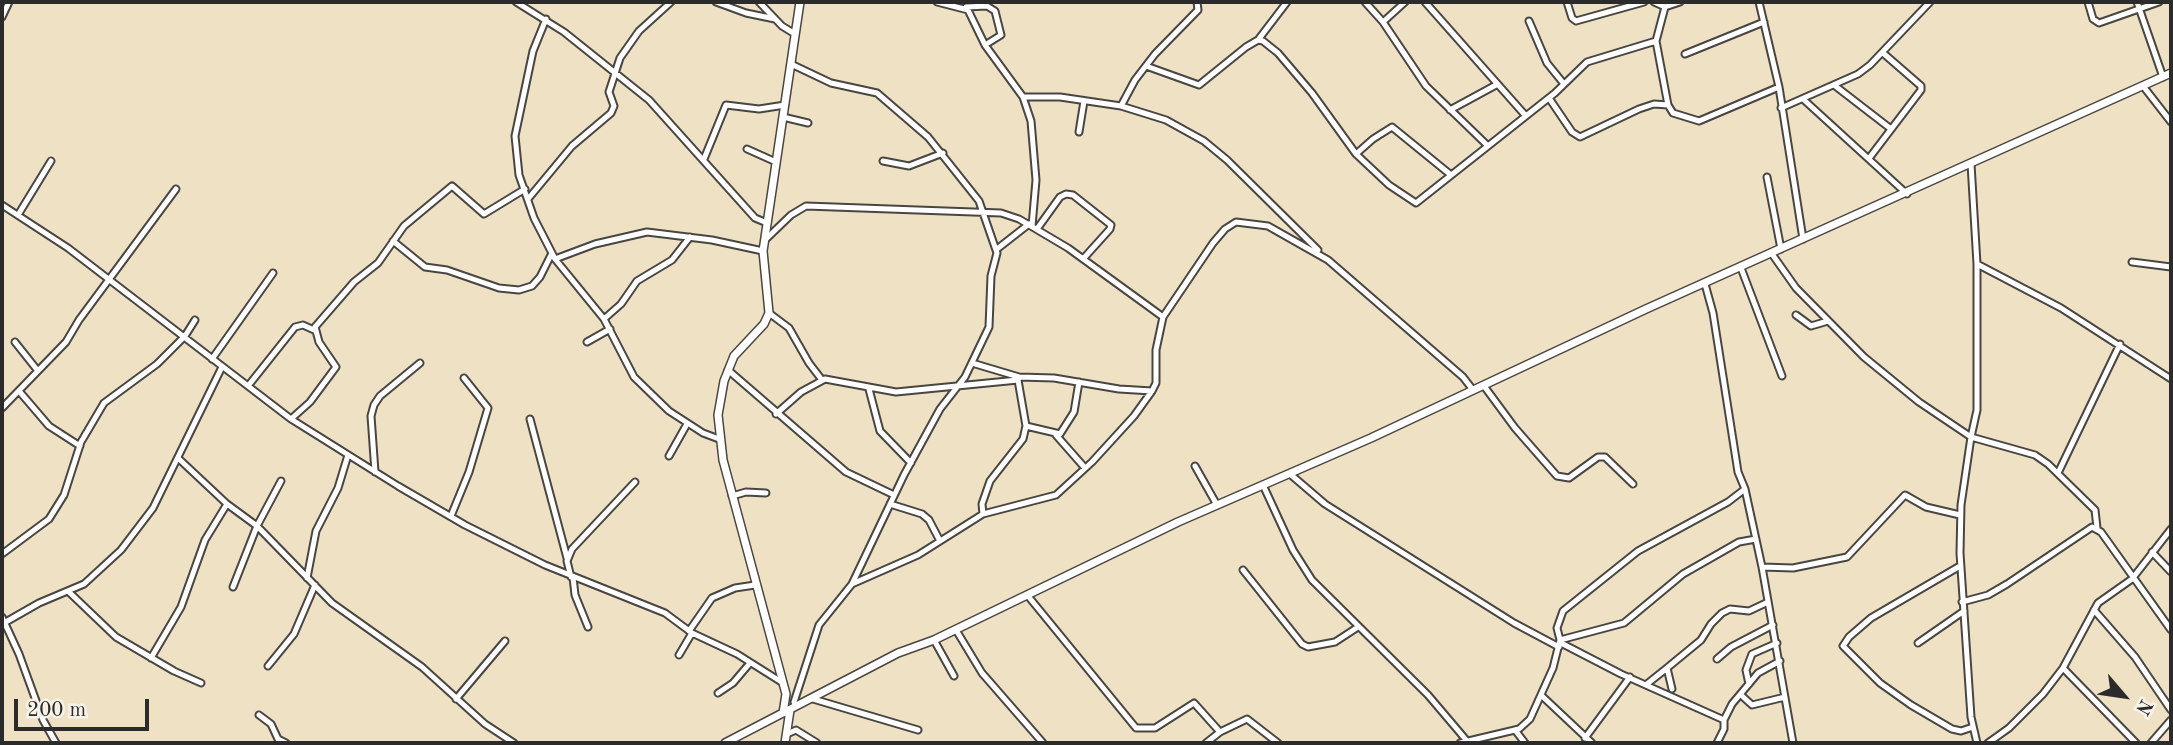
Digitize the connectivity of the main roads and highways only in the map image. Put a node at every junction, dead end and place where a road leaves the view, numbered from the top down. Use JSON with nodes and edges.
{"nodes":[{"id":1,"x":800,"y":2,"type":"edge"},
{"id":2,"x":2167,"y":75,"type":"edge"},
{"id":3,"x":786,"y":694,"type":"junction"},
{"id":4,"x":788,"y":709,"type":"junction"},
{"id":5,"x":787,"y":734,"type":"junction"},
{"id":6,"x":725,"y":743,"type":"edge"},
{"id":7,"x":785,"y":743,"type":"edge"}],
"edges":[{"from":1,"to":3,"type":"main road"},
{"from":2,"to":4,"type":"main road"},
{"from":3,"to":4,"type":"main road"},
{"from":3,"to":4,"type":"main road"},
{"from":4,"to":5,"type":"main road"},
{"from":4,"to":5,"type":"main road"},
{"from":4,"to":6,"type":"main road"},
{"from":5,"to":7,"type":"main road"}]}
